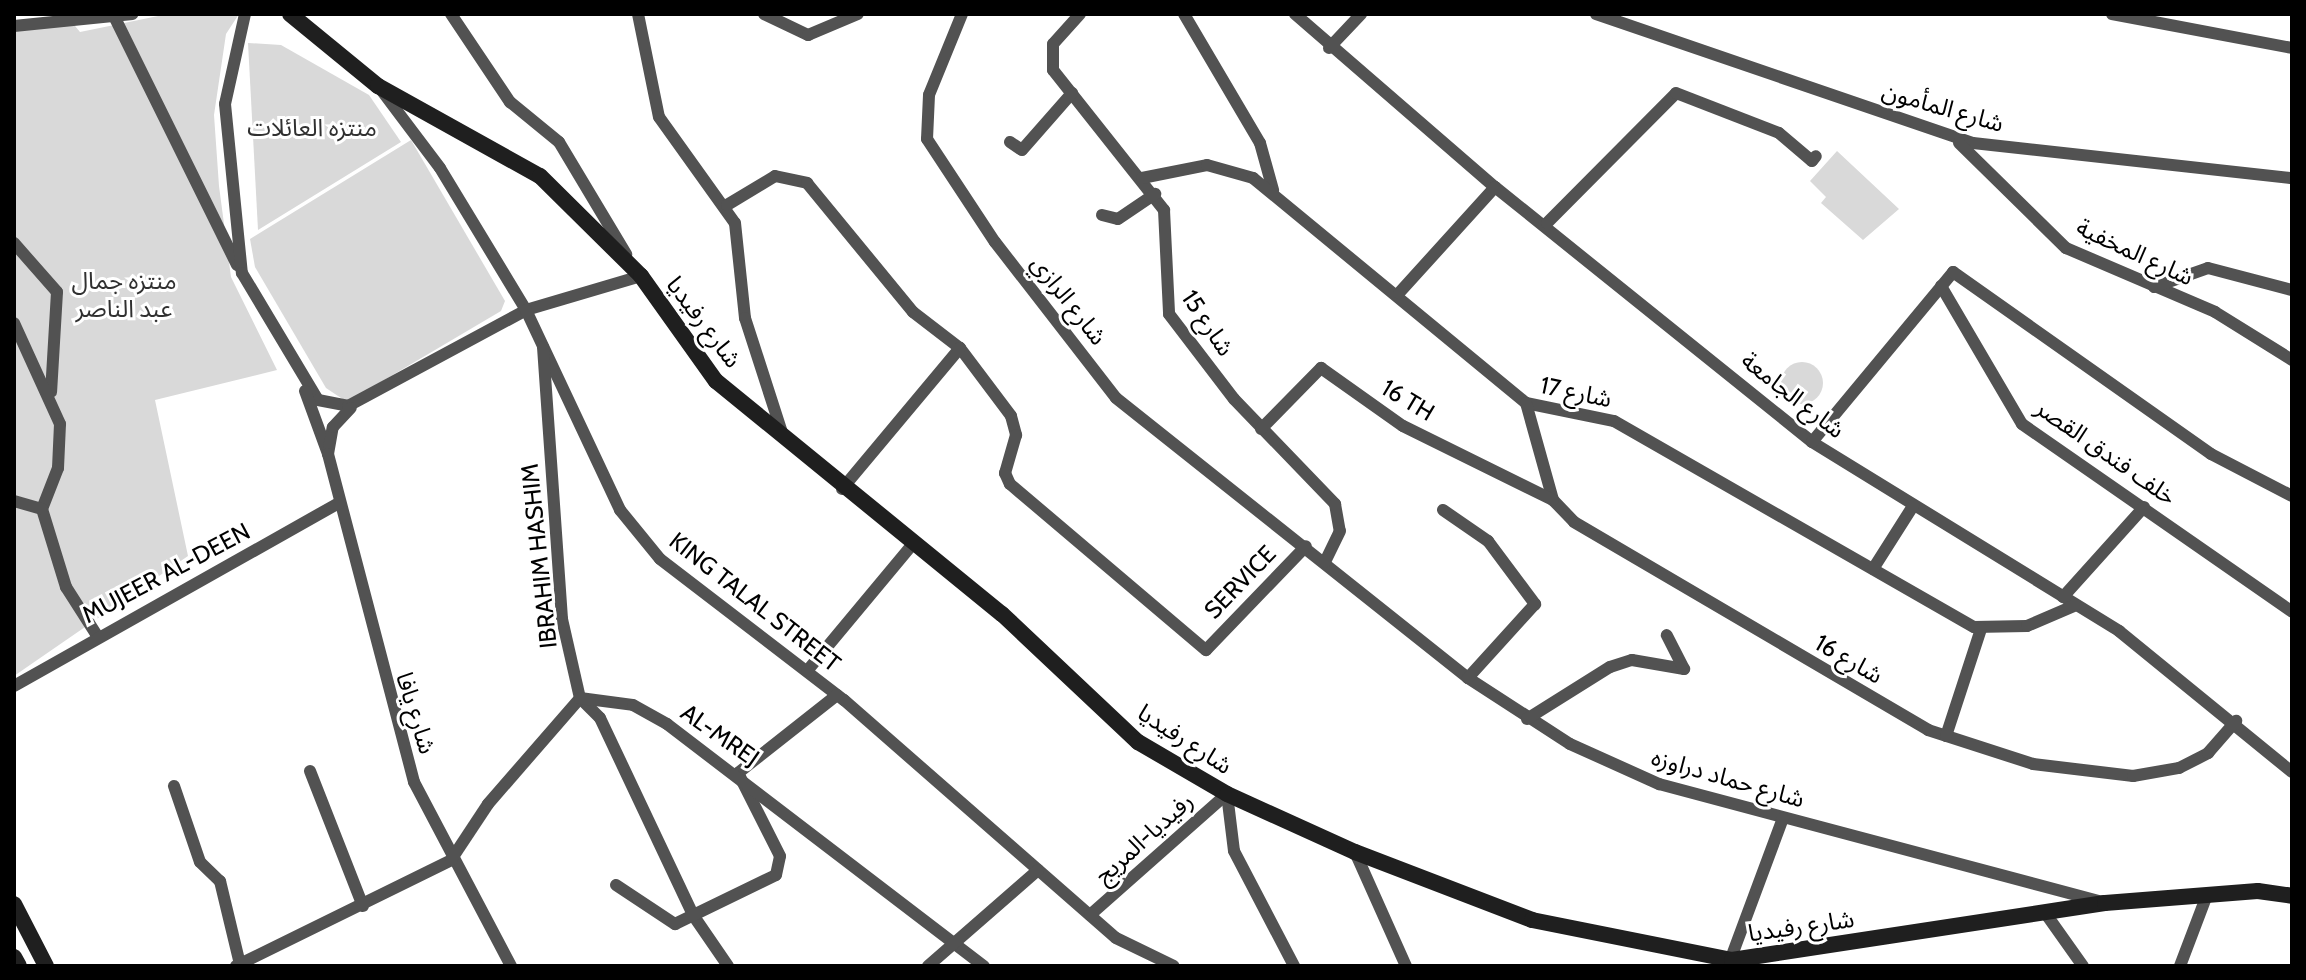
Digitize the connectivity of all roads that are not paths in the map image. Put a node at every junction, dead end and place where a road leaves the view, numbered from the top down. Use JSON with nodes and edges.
{"nodes":[{"id":1,"x":132,"y":14,"type":"edge"},
{"id":2,"x":245,"y":14,"type":"edge"},
{"id":3,"x":290,"y":14,"type":"edge"},
{"id":4,"x":451,"y":14,"type":"edge"},
{"id":5,"x":638,"y":14,"type":"edge"},
{"id":6,"x":764,"y":14,"type":"edge"},
{"id":7,"x":858,"y":14,"type":"edge"},
{"id":8,"x":962,"y":14,"type":"edge"},
{"id":9,"x":1080,"y":14,"type":"edge"},
{"id":10,"x":1184,"y":14,"type":"edge"},
{"id":11,"x":1295,"y":14,"type":"edge"},
{"id":12,"x":1361,"y":14,"type":"edge"},
{"id":13,"x":1596,"y":14,"type":"edge"},
{"id":14,"x":2112,"y":14,"type":"edge"},
{"id":15,"x":38,"y":17,"type":"edge"},
{"id":16,"x":113,"y":17,"type":"edge"},
{"id":17,"x":14,"y":26,"type":"edge"},
{"id":18,"x":1329,"y":48,"type":"junction"},
{"id":19,"x":2292,"y":48,"type":"edge"},
{"id":20,"x":378,"y":86,"type":"junction"},
{"id":21,"x":1072,"y":93,"type":"junction"},
{"id":22,"x":1938,"y":132,"type":"junction"},
{"id":23,"x":1010,"y":142,"type":"dead end"},
{"id":24,"x":1816,"y":156,"type":"dead end"},
{"id":25,"x":1142,"y":178,"type":"junction"},
{"id":26,"x":2292,"y":178,"type":"edge"},
{"id":27,"x":1495,"y":187,"type":"junction"},
{"id":28,"x":1273,"y":190,"type":"junction"},
{"id":29,"x":1155,"y":194,"type":"junction"},
{"id":30,"x":727,"y":205,"type":"junction"},
{"id":31,"x":1102,"y":215,"type":"dead end"},
{"id":32,"x":1547,"y":223,"type":"junction"},
{"id":33,"x":14,"y":243,"type":"edge"},
{"id":34,"x":242,"y":273,"type":"junction"},
{"id":35,"x":641,"y":276,"type":"junction"},
{"id":36,"x":1941,"y":286,"type":"junction"},
{"id":37,"x":2154,"y":287,"type":"junction"},
{"id":38,"x":2292,"y":290,"type":"edge"},
{"id":39,"x":1399,"y":293,"type":"junction"},
{"id":40,"x":526,"y":310,"type":"junction"},
{"id":41,"x":14,"y":323,"type":"edge"},
{"id":42,"x":542,"y":340,"type":"junction"},
{"id":43,"x":960,"y":348,"type":"junction"},
{"id":44,"x":2292,"y":360,"type":"edge"},
{"id":45,"x":295,"y":366,"type":"junction"},
{"id":46,"x":51,"y":399,"type":"junction"},
{"id":47,"x":1526,"y":403,"type":"junction"},
{"id":48,"x":353,"y":404,"type":"junction"},
{"id":49,"x":1261,"y":429,"type":"junction"},
{"id":50,"x":1812,"y":442,"type":"junction"},
{"id":51,"x":785,"y":443,"type":"junction"},
{"id":52,"x":328,"y":454,"type":"junction"},
{"id":53,"x":842,"y":489,"type":"junction"},
{"id":54,"x":2292,"y":496,"type":"edge"},
{"id":55,"x":1553,"y":500,"type":"junction"},
{"id":56,"x":14,"y":501,"type":"edge"},
{"id":57,"x":340,"y":502,"type":"junction"},
{"id":58,"x":1913,"y":506,"type":"junction"},
{"id":59,"x":2144,"y":507,"type":"junction"},
{"id":60,"x":42,"y":509,"type":"junction"},
{"id":61,"x":1443,"y":510,"type":"dead end"},
{"id":62,"x":911,"y":546,"type":"junction"},
{"id":63,"x":1306,"y":546,"type":"junction"},
{"id":64,"x":1325,"y":562,"type":"junction"},
{"id":65,"x":1873,"y":569,"type":"junction"},
{"id":66,"x":2063,"y":597,"type":"junction"},
{"id":67,"x":2076,"y":605,"type":"junction"},
{"id":68,"x":2292,"y":612,"type":"edge"},
{"id":69,"x":1981,"y":629,"type":"junction"},
{"id":70,"x":96,"y":634,"type":"junction"},
{"id":71,"x":1667,"y":635,"type":"dead end"},
{"id":72,"x":807,"y":671,"type":"junction"},
{"id":73,"x":1468,"y":678,"type":"junction"},
{"id":74,"x":14,"y":686,"type":"edge"},
{"id":75,"x":837,"y":695,"type":"junction"},
{"id":76,"x":580,"y":698,"type":"junction"},
{"id":77,"x":1527,"y":719,"type":"junction"},
{"id":78,"x":2236,"y":721,"type":"junction"},
{"id":79,"x":1946,"y":736,"type":"junction"},
{"id":80,"x":310,"y":771,"type":"dead end"},
{"id":81,"x":2292,"y":772,"type":"edge"},
{"id":82,"x":738,"y":773,"type":"junction"},
{"id":83,"x":174,"y":786,"type":"dead end"},
{"id":84,"x":1227,"y":794,"type":"junction"},
{"id":85,"x":1783,"y":818,"type":"junction"},
{"id":86,"x":1355,"y":852,"type":"junction"},
{"id":87,"x":451,"y":860,"type":"junction"},
{"id":88,"x":1038,"y":870,"type":"junction"},
{"id":89,"x":616,"y":885,"type":"dead end"},
{"id":90,"x":2207,"y":895,"type":"junction"},
{"id":91,"x":2292,"y":896,"type":"edge"},
{"id":92,"x":2105,"y":903,"type":"junction"},
{"id":93,"x":14,"y":904,"type":"edge"},
{"id":94,"x":363,"y":906,"type":"junction"},
{"id":95,"x":2046,"y":914,"type":"junction"},
{"id":96,"x":693,"y":915,"type":"junction"},
{"id":97,"x":1090,"y":915,"type":"junction"},
{"id":98,"x":957,"y":944,"type":"junction"},
{"id":99,"x":14,"y":957,"type":"edge"},
{"id":100,"x":1735,"y":964,"type":"edge"},
{"id":101,"x":238,"y":965,"type":"edge"},
{"id":102,"x":19,"y":966,"type":"edge"},
{"id":103,"x":46,"y":966,"type":"edge"},
{"id":104,"x":511,"y":966,"type":"edge"},
{"id":105,"x":728,"y":966,"type":"edge"},
{"id":106,"x":928,"y":966,"type":"edge"},
{"id":107,"x":984,"y":966,"type":"edge"},
{"id":108,"x":1174,"y":966,"type":"edge"},
{"id":109,"x":1294,"y":966,"type":"edge"},
{"id":110,"x":1406,"y":966,"type":"edge"},
{"id":111,"x":2083,"y":966,"type":"edge"},
{"id":112,"x":2180,"y":966,"type":"edge"}],
"edges":[{"from":1,"to":16,"type":"street"},
{"from":2,"to":34,"type":"street"},
{"from":3,"to":20,"type":"main road","name":"شارع رفيديا"},
{"from":4,"to":35,"type":"street"},
{"from":5,"to":30,"type":"street"},
{"from":6,"to":7,"type":"street"},
{"from":8,"to":63,"type":"street","name":"شارع الرازي"},
{"from":9,"to":21,"type":"street","name":"شارع 15"},
{"from":10,"to":28,"type":"street"},
{"from":11,"to":18,"type":"street","name":"شارع الجامعة"},
{"from":12,"to":18,"type":"street"},
{"from":13,"to":22,"type":"street","name":"شارع المأمون"},
{"from":14,"to":19,"type":"street"},
{"from":15,"to":16,"type":"street"},
{"from":15,"to":17,"type":"street"},
{"from":16,"to":34,"type":"street"},
{"from":18,"to":27,"type":"street","name":"شارع الجامعة"},
{"from":20,"to":35,"type":"main road","name":"شارع رفيديا"},
{"from":20,"to":40,"type":"street","name":"KING TALAL STREET"},
{"from":21,"to":23,"type":"street"},
{"from":21,"to":25,"type":"street","name":"شارع 15"},
{"from":22,"to":26,"type":"street","name":"شارع المأمون"},
{"from":22,"to":37,"type":"street","name":"شارع المخفية"},
{"from":24,"to":32,"type":"street"},
{"from":25,"to":28,"type":"street","name":"شارع 17"},
{"from":25,"to":29,"type":"street","name":"شارع 15"},
{"from":27,"to":32,"type":"street","name":"شارع الجامعة"},
{"from":27,"to":39,"type":"street"},
{"from":28,"to":39,"type":"street","name":"شارع 17"},
{"from":29,"to":31,"type":"street"},
{"from":29,"to":49,"type":"street","name":"شارع 15"},
{"from":30,"to":43,"type":"street"},
{"from":30,"to":51,"type":"street"},
{"from":32,"to":50,"type":"street","name":"شارع الجامعة"},
{"from":33,"to":46,"type":"street"},
{"from":34,"to":45,"type":"street"},
{"from":35,"to":40,"type":"street"},
{"from":35,"to":51,"type":"main road","name":"شارع رفيديا"},
{"from":36,"to":50,"type":"street"},
{"from":36,"to":54,"type":"street"},
{"from":36,"to":59,"type":"street","name":"خلف فندق القصر"},
{"from":37,"to":38,"type":"street"},
{"from":37,"to":44,"type":"street","name":"شارع المخفية"},
{"from":39,"to":47,"type":"street","name":"شارع 17"},
{"from":40,"to":42,"type":"street","name":"KING TALAL STREET"},
{"from":40,"to":48,"type":"street"},
{"from":41,"to":46,"type":"street"},
{"from":42,"to":72,"type":"street","name":"KING TALAL STREET"},
{"from":42,"to":76,"type":"street","name":"IBRAHIM HASHIM"},
{"from":43,"to":53,"type":"street"},
{"from":43,"to":63,"type":"street","name":"SERVICE"},
{"from":45,"to":48,"type":"street"},
{"from":45,"to":52,"type":"street","name":"شارع يافا"},
{"from":46,"to":60,"type":"street"},
{"from":47,"to":55,"type":"street"},
{"from":47,"to":65,"type":"street","name":"شارع 17"},
{"from":48,"to":52,"type":"street"},
{"from":49,"to":55,"type":"street","name":"16 TH"},
{"from":49,"to":64,"type":"street","name":"شارع 15"},
{"from":50,"to":58,"type":"street","name":"شارع الجامعة"},
{"from":51,"to":53,"type":"main road","name":"شارع رفيديا"},
{"from":52,"to":57,"type":"street","name":"شارع يافا"},
{"from":53,"to":62,"type":"main road","name":"شارع رفيديا"},
{"from":55,"to":79,"type":"street","name":"شارع 16"},
{"from":56,"to":60,"type":"street"},
{"from":57,"to":70,"type":"street","name":"MUJEER AL-DEEN"},
{"from":57,"to":87,"type":"street","name":"شارع يافا"},
{"from":58,"to":65,"type":"street"},
{"from":58,"to":66,"type":"street","name":"شارع الجامعة"},
{"from":59,"to":66,"type":"street"},
{"from":59,"to":68,"type":"street","name":"خلف فندق القصر"},
{"from":60,"to":70,"type":"street"},
{"from":61,"to":73,"type":"street"},
{"from":62,"to":72,"type":"street"},
{"from":62,"to":84,"type":"main road","name":"شارع رفيديا"},
{"from":63,"to":64,"type":"street","name":"شارع حماد دراوزه"},
{"from":64,"to":73,"type":"street","name":"شارع حماد دراوزه"},
{"from":65,"to":69,"type":"street","name":"شارع 17"},
{"from":66,"to":67,"type":"street","name":"شارع الجامعة"},
{"from":67,"to":69,"type":"street"},
{"from":67,"to":78,"type":"street","name":"شارع الجامعة"},
{"from":69,"to":79,"type":"street"},
{"from":70,"to":74,"type":"street","name":"MUJEER AL-DEEN"},
{"from":71,"to":77,"type":"street"},
{"from":72,"to":75,"type":"street","name":"KING TALAL STREET"},
{"from":73,"to":77,"type":"street","name":"شارع حماد دراوزه"},
{"from":75,"to":82,"type":"street"},
{"from":75,"to":88,"type":"street","name":"KING TALAL STREET"},
{"from":76,"to":82,"type":"street","name":"AL-MREJ"},
{"from":76,"to":87,"type":"street"},
{"from":76,"to":96,"type":"street","name":"IBRAHIM HASHIM"},
{"from":77,"to":85,"type":"street","name":"شارع حماد دراوزه"},
{"from":78,"to":79,"type":"street","name":"شارع 16"},
{"from":78,"to":81,"type":"street","name":"شارع الجامعة"},
{"from":80,"to":94,"type":"street"},
{"from":82,"to":96,"type":"street"},
{"from":82,"to":98,"type":"street","name":"AL-MREJ"},
{"from":83,"to":101,"type":"street"},
{"from":84,"to":86,"type":"main road","name":"شارع رفيديا"},
{"from":84,"to":97,"type":"street","name":"رفيديا-المريج"},
{"from":84,"to":109,"type":"street"},
{"from":85,"to":92,"type":"street","name":"شارع حماد دراوزه"},
{"from":85,"to":100,"type":"street"},
{"from":86,"to":100,"type":"main road","name":"شارع رفيديا"},
{"from":86,"to":110,"type":"street"},
{"from":87,"to":94,"type":"street"},
{"from":87,"to":104,"type":"street","name":"شارع يافا"},
{"from":88,"to":97,"type":"street","name":"KING TALAL STREET"},
{"from":88,"to":98,"type":"street"},
{"from":89,"to":96,"type":"street"},
{"from":90,"to":91,"type":"main road","name":"شارع رفيديا"},
{"from":90,"to":92,"type":"main road","name":"شارع رفيديا"},
{"from":90,"to":112,"type":"street"},
{"from":92,"to":95,"type":"main road","name":"شارع رفيديا"},
{"from":93,"to":103,"type":"main road"},
{"from":94,"to":101,"type":"street"},
{"from":95,"to":100,"type":"main road","name":"شارع رفيديا"},
{"from":95,"to":111,"type":"street"},
{"from":96,"to":105,"type":"street","name":"IBRAHIM HASHIM"},
{"from":97,"to":108,"type":"street","name":"KING TALAL STREET"},
{"from":98,"to":106,"type":"street"},
{"from":98,"to":107,"type":"street","name":"AL-MREJ"},
{"from":99,"to":102,"type":"main road"}]}
